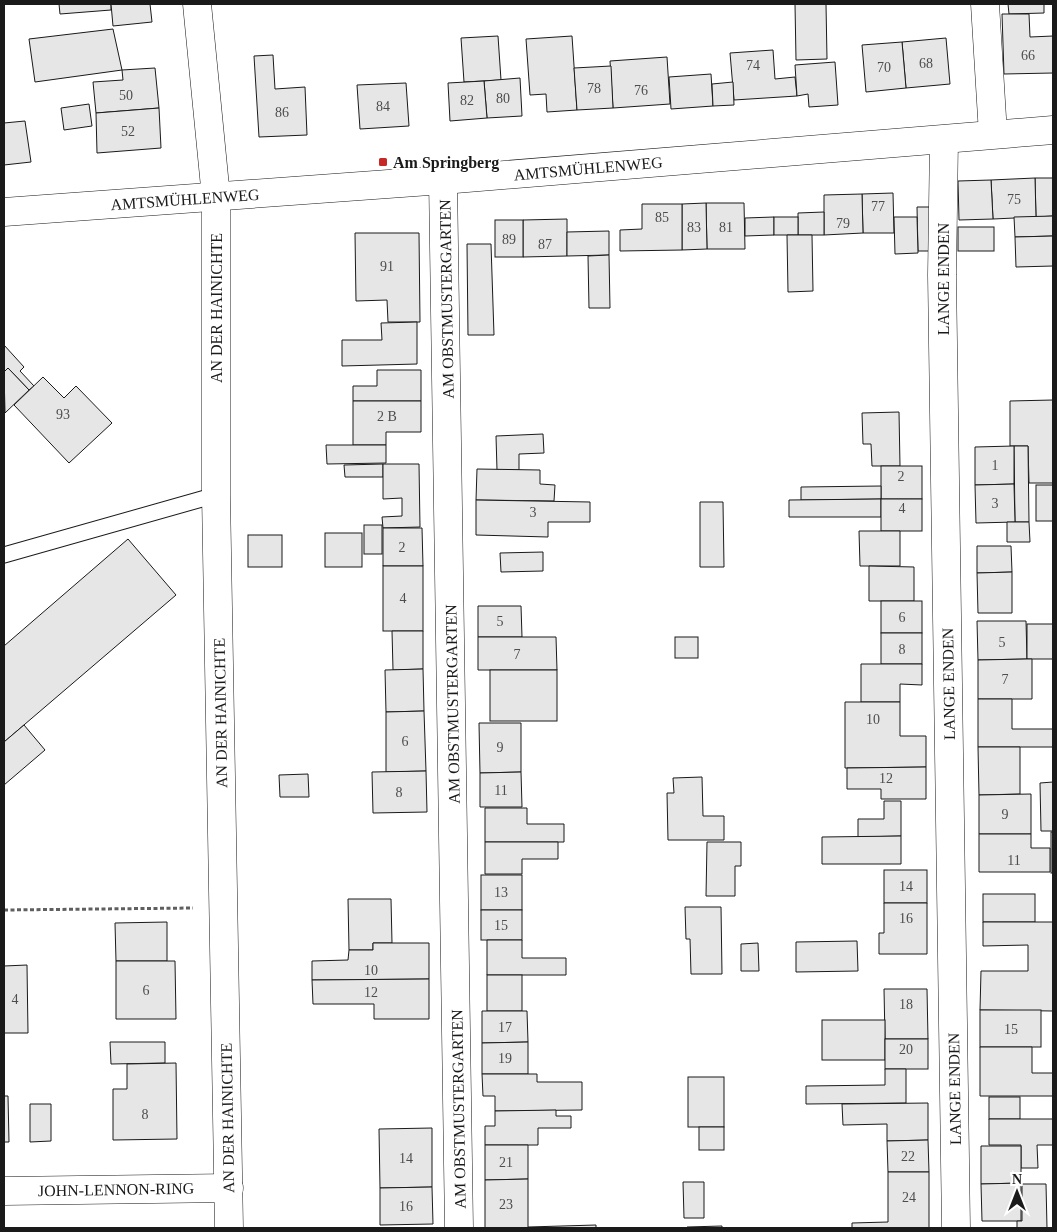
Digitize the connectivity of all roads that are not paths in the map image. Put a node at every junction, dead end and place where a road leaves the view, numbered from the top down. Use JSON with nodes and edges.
{"nodes":[{"id":1,"x":197,"y":4,"type":"edge"},
{"id":2,"x":985,"y":4,"type":"edge"},
{"id":3,"x":1053,"y":130,"type":"edge"},
{"id":4,"x":993,"y":134,"type":"junction"},
{"id":5,"x":944,"y":140,"type":"junction"},
{"id":6,"x":443,"y":180,"type":"junction"},
{"id":7,"x":216,"y":197,"type":"junction"},
{"id":8,"x":4,"y":212,"type":"edge"},
{"id":9,"x":216,"y":495,"type":"junction"},
{"id":10,"x":4,"y":556,"type":"edge"},
{"id":11,"x":229,"y":1188,"type":"junction"},
{"id":12,"x":4,"y":1190,"type":"edge"},
{"id":13,"x":229,"y":1228,"type":"edge"},
{"id":14,"x":460,"y":1228,"type":"edge"},
{"id":15,"x":956,"y":1228,"type":"edge"}],
"edges":[{"from":1,"to":7,"type":"street"},
{"from":2,"to":4,"type":"street"},
{"from":3,"to":4,"type":"street","name":"AMTSMÜHLENWEG"},
{"from":4,"to":5,"type":"street","name":"AMTSMÜHLENWEG"},
{"from":5,"to":6,"type":"street","name":"AMTSMÜHLENWEG"},
{"from":5,"to":15,"type":"street","name":"LANGE ENDEN"},
{"from":6,"to":7,"type":"street","name":"AMTSMÜHLENWEG"},
{"from":6,"to":14,"type":"street","name":"AM OBSTMUSTERGARTEN"},
{"from":7,"to":8,"type":"street","name":"AMTSMÜHLENWEG"},
{"from":7,"to":9,"type":"street","name":"AN DER HAINICHTE"},
{"from":9,"to":10,"type":"lane"},
{"from":9,"to":11,"type":"street","name":"AN DER HAINICHTE"},
{"from":11,"to":12,"type":"street","name":"JOHN-LENNON-RING"},
{"from":11,"to":13,"type":"street","name":"AN DER HAINICHTE"}]}
